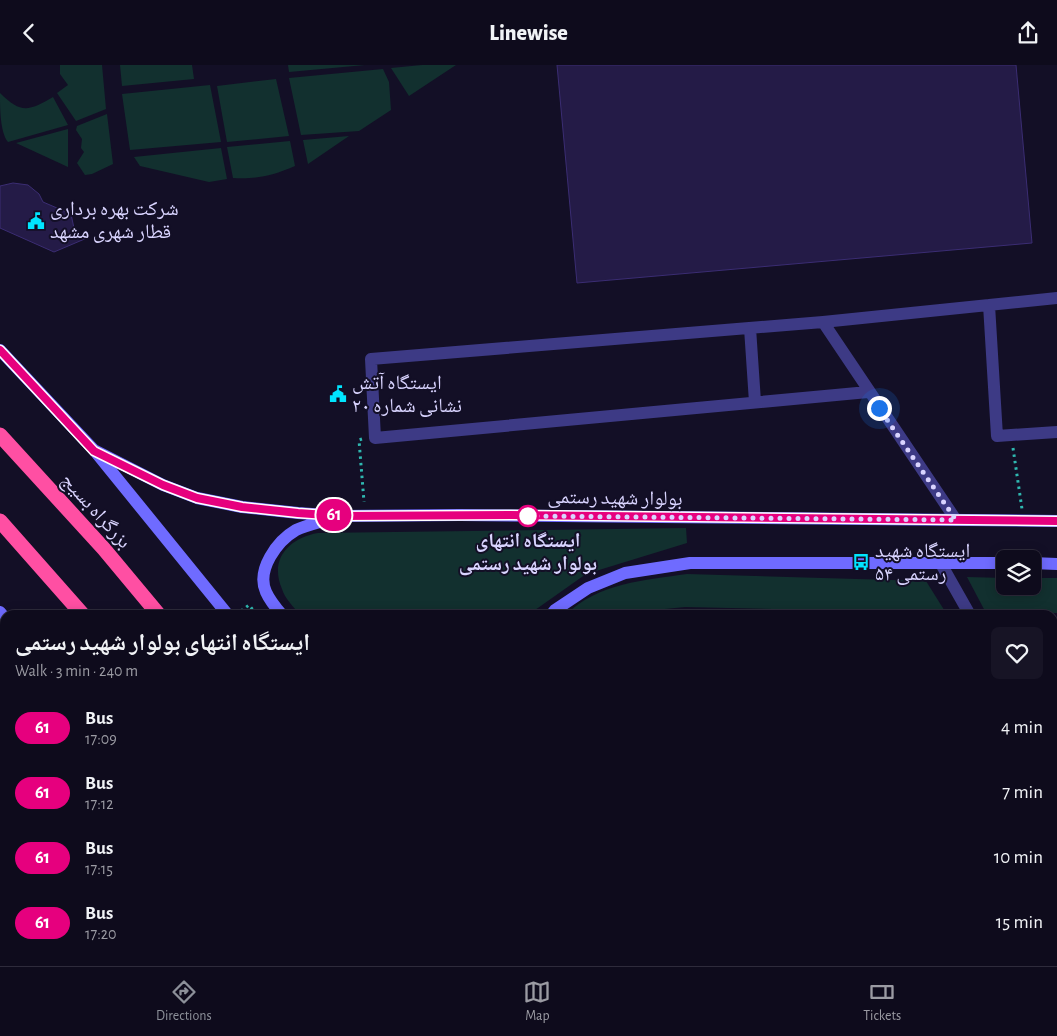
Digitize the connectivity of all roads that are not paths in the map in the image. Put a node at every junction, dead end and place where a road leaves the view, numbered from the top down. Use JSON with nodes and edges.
{"nodes":[{"id":1,"x":1057,"y":299,"type":"edge"},
{"id":2,"x":989,"y":305,"type":"junction"},
{"id":3,"x":823,"y":322,"type":"junction"},
{"id":4,"x":750,"y":328,"type":"junction"},
{"id":5,"x":0,"y":350,"type":"edge"},
{"id":6,"x":868,"y":391,"type":"junction"},
{"id":7,"x":755,"y":402,"type":"junction"},
{"id":8,"x":1057,"y":432,"type":"edge"},
{"id":9,"x":0,"y":435,"type":"edge"},
{"id":10,"x":94,"y":451,"type":"junction"},
{"id":11,"x":340,"y":516,"type":"junction"},
{"id":12,"x":956,"y":520,"type":"junction"},
{"id":13,"x":0,"y":521,"type":"edge"},
{"id":14,"x":1057,"y":521,"type":"edge"},
{"id":15,"x":940,"y":562,"type":"junction"},
{"id":16,"x":996,"y":563,"type":"edge"},
{"id":17,"x":1041,"y":563,"type":"edge"},
{"id":18,"x":1057,"y":564,"type":"edge"},
{"id":19,"x":79,"y":610,"type":"edge"},
{"id":20,"x":155,"y":610,"type":"edge"},
{"id":21,"x":224,"y":610,"type":"edge"},
{"id":22,"x":279,"y":610,"type":"edge"},
{"id":23,"x":556,"y":610,"type":"edge"},
{"id":24,"x":967,"y":610,"type":"edge"}],
"edges":[{"from":1,"to":2,"type":"street"},
{"from":2,"to":3,"type":"street"},
{"from":2,"to":8,"type":"street"},
{"from":3,"to":4,"type":"street"},
{"from":3,"to":6,"type":"street"},
{"from":4,"to":7,"type":"street"},
{"from":4,"to":7,"type":"street"},
{"from":5,"to":10,"type":"main road"},
{"from":6,"to":7,"type":"street"},
{"from":6,"to":12,"type":"street"},
{"from":9,"to":20,"type":"highway","name":"بزرگراه بسیج"},
{"from":10,"to":11,"type":"main road","name":"بولوار شهید رستمی"},
{"from":10,"to":21,"type":"main road"},
{"from":11,"to":12,"type":"main road","name":"بولوار شهید رستمی"},
{"from":11,"to":22,"type":"main road"},
{"from":12,"to":14,"type":"main road","name":"بولوار شهید رستمی"},
{"from":13,"to":19,"type":"highway"},
{"from":15,"to":16,"type":"main road"},
{"from":15,"to":23,"type":"main road"},
{"from":15,"to":24,"type":"street"},
{"from":17,"to":18,"type":"main road"}]}
